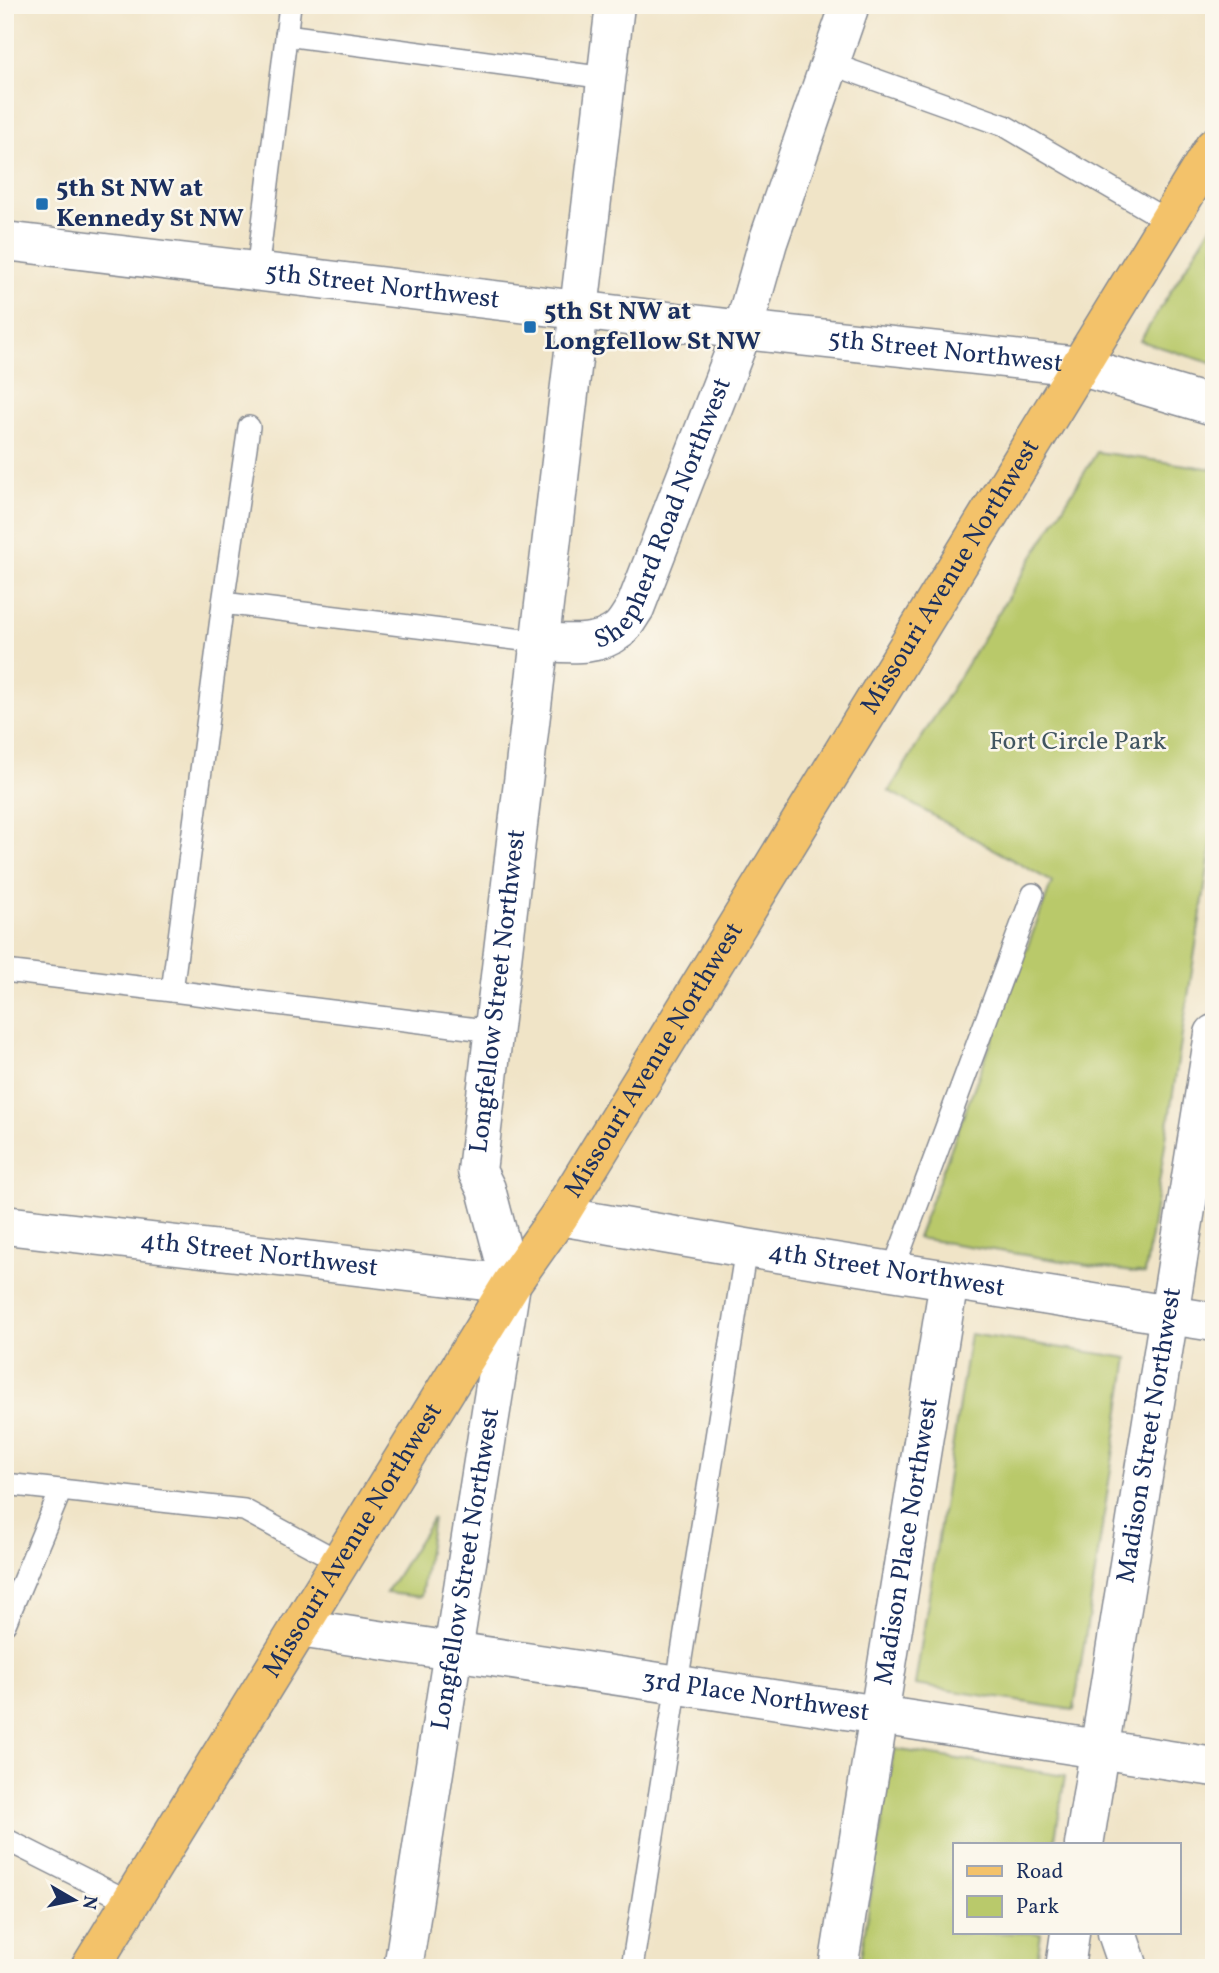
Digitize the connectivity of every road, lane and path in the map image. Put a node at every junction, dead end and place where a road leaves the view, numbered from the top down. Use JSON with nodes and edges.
{"nodes":[{"id":1,"x":290,"y":5,"type":"edge"},
{"id":2,"x":615,"y":5,"type":"edge"},
{"id":3,"x":850,"y":5,"type":"edge"},
{"id":4,"x":286,"y":35,"type":"junction"},
{"id":5,"x":829,"y":64,"type":"junction"},
{"id":6,"x":607,"y":78,"type":"junction"},
{"id":7,"x":1214,"y":147,"type":"edge"},
{"id":8,"x":1168,"y":221,"type":"junction"},
{"id":9,"x":5,"y":241,"type":"edge"},
{"id":10,"x":257,"y":272,"type":"junction"},
{"id":11,"x":578,"y":310,"type":"junction"},
{"id":12,"x":743,"y":330,"type":"junction"},
{"id":13,"x":1079,"y":366,"type":"junction"},
{"id":14,"x":1214,"y":405,"type":"edge"},
{"id":15,"x":249,"y":427,"type":"dead end"},
{"id":16,"x":223,"y":603,"type":"junction"},
{"id":17,"x":539,"y":642,"type":"junction"},
{"id":18,"x":1033,"y":894,"type":"dead end"},
{"id":19,"x":5,"y":971,"type":"edge"},
{"id":20,"x":173,"y":991,"type":"junction"},
{"id":21,"x":493,"y":1031,"type":"junction"},
{"id":22,"x":1212,"y":1055,"type":"edge"},
{"id":23,"x":559,"y":1216,"type":"junction"},
{"id":24,"x":5,"y":1225,"type":"edge"},
{"id":25,"x":746,"y":1248,"type":"junction"},
{"id":26,"x":893,"y":1270,"type":"junction"},
{"id":27,"x":949,"y":1280,"type":"junction"},
{"id":28,"x":511,"y":1284,"type":"junction"},
{"id":29,"x":1169,"y":1315,"type":"junction"},
{"id":30,"x":1214,"y":1322,"type":"edge"},
{"id":31,"x":5,"y":1484,"type":"edge"},
{"id":32,"x":61,"y":1490,"type":"junction"},
{"id":33,"x":340,"y":1562,"type":"junction"},
{"id":34,"x":5,"y":1624,"type":"edge"},
{"id":35,"x":299,"y":1628,"type":"junction"},
{"id":36,"x":453,"y":1651,"type":"junction"},
{"id":37,"x":677,"y":1684,"type":"junction"},
{"id":38,"x":879,"y":1715,"type":"junction"},
{"id":39,"x":1100,"y":1749,"type":"junction"},
{"id":40,"x":1214,"y":1767,"type":"edge"},
{"id":41,"x":5,"y":1839,"type":"edge"},
{"id":42,"x":1087,"y":1842,"type":"edge"},
{"id":43,"x":130,"y":1902,"type":"junction"},
{"id":44,"x":1070,"y":1934,"type":"edge"},
{"id":45,"x":1117,"y":1934,"type":"edge"},
{"id":46,"x":90,"y":1968,"type":"edge"},
{"id":47,"x":402,"y":1968,"type":"edge"},
{"id":48,"x":632,"y":1968,"type":"edge"},
{"id":49,"x":838,"y":1968,"type":"edge"},
{"id":50,"x":1065,"y":1968,"type":"edge"},
{"id":51,"x":1129,"y":1968,"type":"edge"}],
"edges":[{"from":1,"to":4,"type":"lane"},
{"from":2,"to":6,"type":"street","name":"Longfellow Street Northwest"},
{"from":3,"to":5,"type":"street","name":"Shepherd Road Northwest"},
{"from":4,"to":6,"type":"lane"},
{"from":4,"to":10,"type":"lane"},
{"from":5,"to":8,"type":"lane"},
{"from":5,"to":12,"type":"street","name":"Shepherd Road Northwest"},
{"from":6,"to":11,"type":"street","name":"Longfellow Street Northwest"},
{"from":7,"to":8,"type":"main road","name":"Missouri Avenue Northwest"},
{"from":8,"to":13,"type":"main road","name":"Missouri Avenue Northwest"},
{"from":9,"to":10,"type":"street","name":"5th Street Northwest"},
{"from":10,"to":11,"type":"street","name":"5th Street Northwest"},
{"from":11,"to":12,"type":"street","name":"5th Street Northwest"},
{"from":11,"to":17,"type":"street","name":"Longfellow Street Northwest"},
{"from":12,"to":13,"type":"street","name":"5th Street Northwest"},
{"from":12,"to":17,"type":"street","name":"Shepherd Road Northwest"},
{"from":13,"to":14,"type":"street","name":"5th Street Northwest"},
{"from":13,"to":23,"type":"main road","name":"Missouri Avenue Northwest"},
{"from":15,"to":16,"type":"lane"},
{"from":16,"to":17,"type":"lane"},
{"from":16,"to":20,"type":"lane"},
{"from":17,"to":21,"type":"street","name":"Longfellow Street Northwest"},
{"from":18,"to":26,"type":"lane"},
{"from":19,"to":20,"type":"lane"},
{"from":20,"to":21,"type":"lane"},
{"from":21,"to":28,"type":"street","name":"Longfellow Street Northwest"},
{"from":22,"to":29,"type":"street","name":"Madison Street Northwest"},
{"from":23,"to":25,"type":"street","name":"4th Street Northwest"},
{"from":23,"to":28,"type":"main road","name":"Missouri Avenue Northwest"},
{"from":24,"to":28,"type":"street","name":"4th Street Northwest"},
{"from":25,"to":26,"type":"street","name":"4th Street Northwest"},
{"from":25,"to":37,"type":"lane"},
{"from":26,"to":27,"type":"street","name":"4th Street Northwest"},
{"from":27,"to":29,"type":"street","name":"4th Street Northwest"},
{"from":27,"to":38,"type":"street","name":"Madison Place Northwest"},
{"from":28,"to":33,"type":"main road","name":"Missouri Avenue Northwest"},
{"from":28,"to":36,"type":"street","name":"Longfellow Street Northwest"},
{"from":29,"to":30,"type":"street","name":"4th Street Northwest"},
{"from":29,"to":39,"type":"street","name":"Madison Street Northwest"},
{"from":31,"to":32,"type":"lane"},
{"from":32,"to":33,"type":"lane"},
{"from":32,"to":34,"type":"lane"},
{"from":33,"to":35,"type":"main road","name":"Missouri Avenue Northwest"},
{"from":35,"to":36,"type":"street","name":"3rd Place Northwest"},
{"from":35,"to":43,"type":"main road","name":"Missouri Avenue Northwest"},
{"from":36,"to":37,"type":"street","name":"3rd Place Northwest"},
{"from":36,"to":47,"type":"street","name":"Longfellow Street Northwest"},
{"from":37,"to":38,"type":"street","name":"3rd Place Northwest"},
{"from":37,"to":48,"type":"lane"},
{"from":38,"to":39,"type":"street","name":"3rd Place Northwest"},
{"from":38,"to":49,"type":"street","name":"Madison Place Northwest"},
{"from":39,"to":40,"type":"street","name":"3rd Place Northwest"},
{"from":39,"to":42,"type":"street","name":"Madison Street Northwest"},
{"from":41,"to":43,"type":"lane"},
{"from":43,"to":46,"type":"main road","name":"Missouri Avenue Northwest"},
{"from":44,"to":50,"type":"street"},
{"from":45,"to":51,"type":"street"}]}
